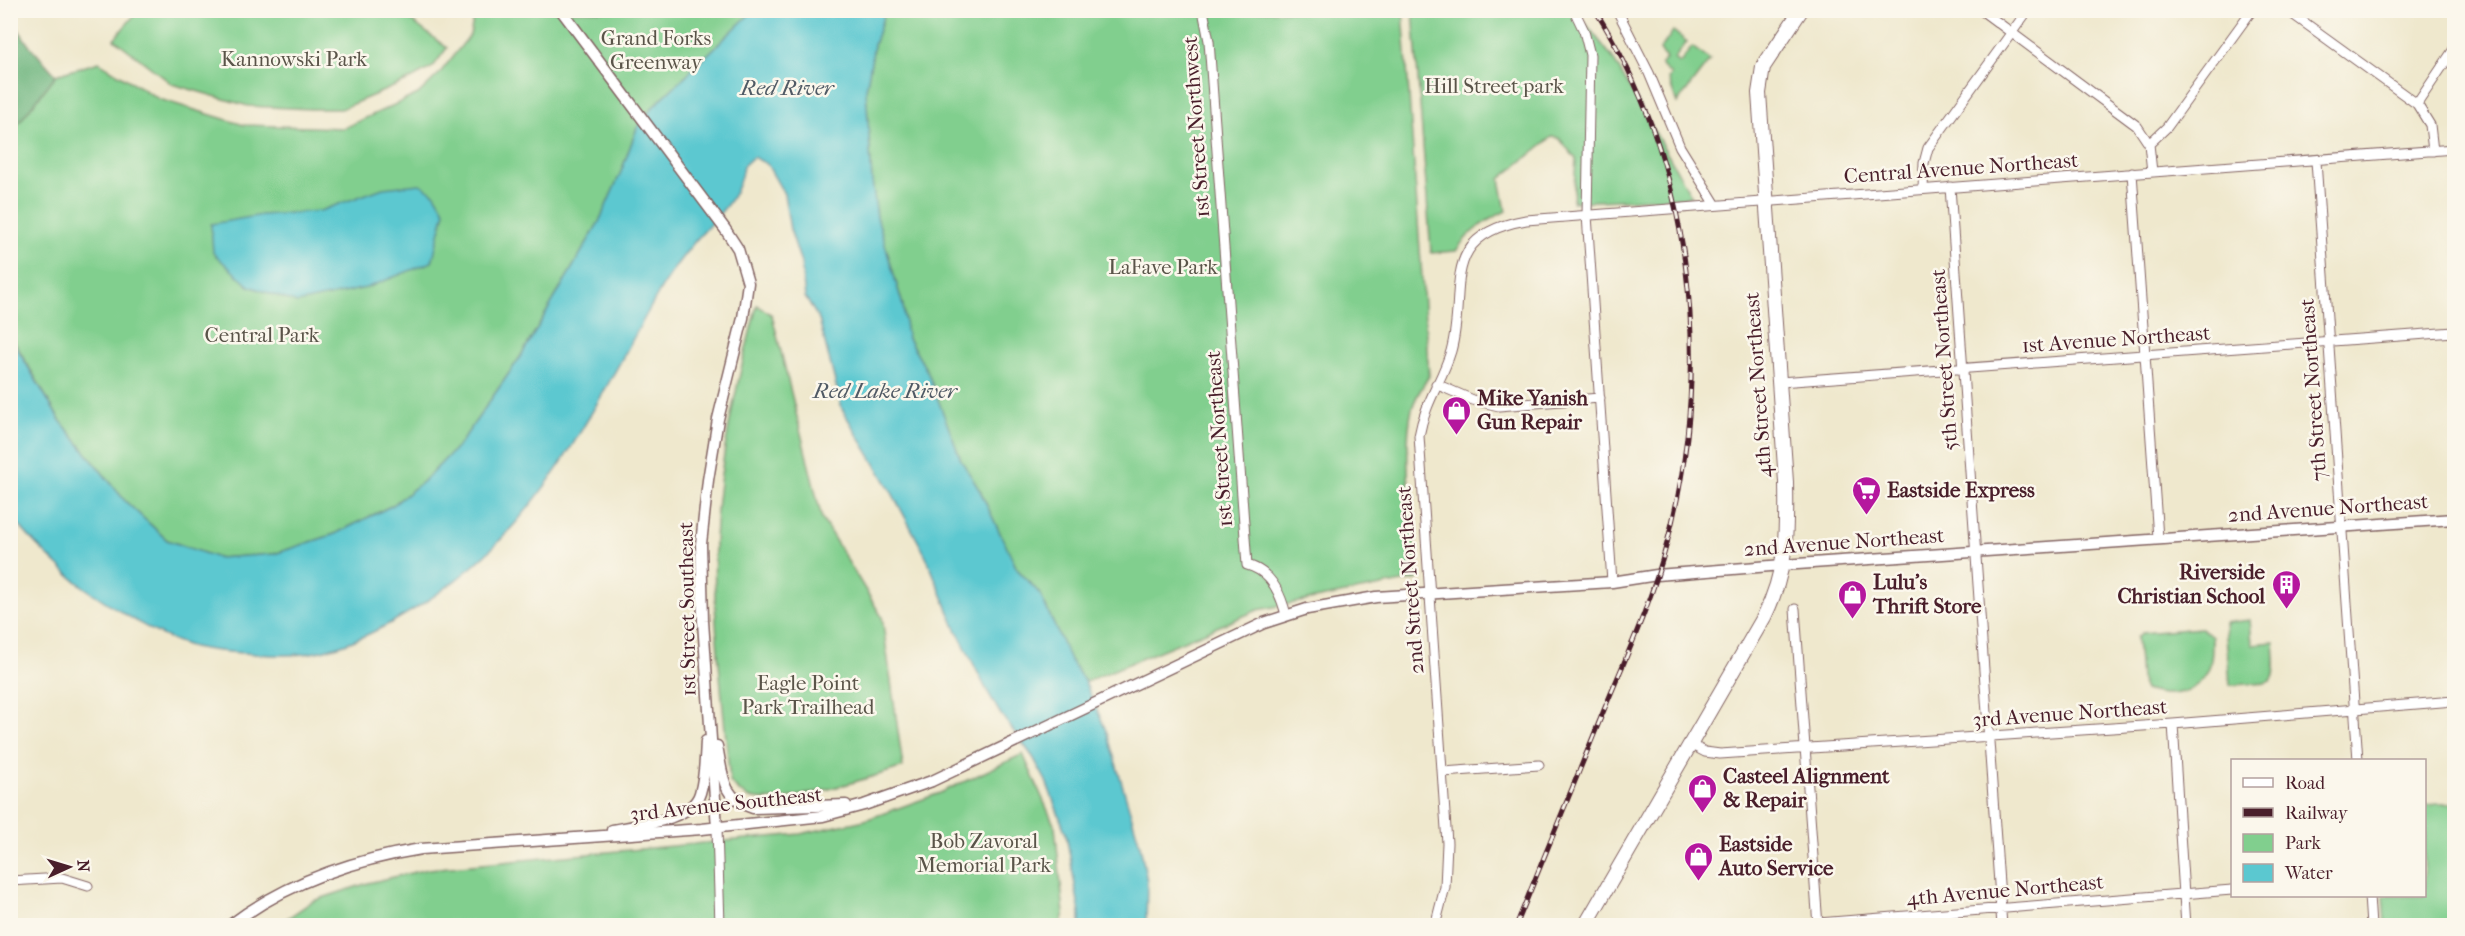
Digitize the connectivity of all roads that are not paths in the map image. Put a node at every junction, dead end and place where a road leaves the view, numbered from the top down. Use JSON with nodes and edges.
{"nodes":[{"id":1,"x":561,"y":10,"type":"edge"},
{"id":2,"x":1203,"y":10,"type":"edge"},
{"id":3,"x":1574,"y":10,"type":"edge"},
{"id":4,"x":1617,"y":10,"type":"edge"},
{"id":5,"x":1801,"y":10,"type":"edge"},
{"id":6,"x":1981,"y":10,"type":"edge"},
{"id":7,"x":2028,"y":10,"type":"edge"},
{"id":8,"x":2252,"y":10,"type":"edge"},
{"id":9,"x":2287,"y":10,"type":"edge"},
{"id":10,"x":2012,"y":33,"type":"junction"},
{"id":11,"x":2454,"y":50,"type":"edge"},
{"id":12,"x":2417,"y":104,"type":"junction"},
{"id":13,"x":2150,"y":144,"type":"junction"},
{"id":14,"x":2454,"y":149,"type":"edge"},
{"id":15,"x":2433,"y":151,"type":"junction"},
{"id":16,"x":2316,"y":161,"type":"junction"},
{"id":17,"x":2152,"y":172,"type":"junction"},
{"id":18,"x":2132,"y":173,"type":"junction"},
{"id":19,"x":1950,"y":188,"type":"junction"},
{"id":20,"x":1923,"y":189,"type":"junction"},
{"id":21,"x":1766,"y":201,"type":"junction"},
{"id":22,"x":1716,"y":205,"type":"junction"},
{"id":23,"x":1587,"y":215,"type":"junction"},
{"id":24,"x":1222,"y":242,"type":"joint"},
{"id":25,"x":1476,"y":242,"type":"joint"},
{"id":26,"x":2454,"y":332,"type":"edge"},
{"id":27,"x":2328,"y":341,"type":"junction"},
{"id":28,"x":2146,"y":355,"type":"junction"},
{"id":29,"x":1962,"y":369,"type":"junction"},
{"id":30,"x":1780,"y":382,"type":"junction"},
{"id":31,"x":1436,"y":384,"type":"junction"},
{"id":32,"x":1600,"y":398,"type":"junction"},
{"id":33,"x":2454,"y":519,"type":"edge"},
{"id":34,"x":2340,"y":526,"type":"junction"},
{"id":35,"x":2158,"y":538,"type":"junction"},
{"id":36,"x":1975,"y":553,"type":"junction"},
{"id":37,"x":1783,"y":565,"type":"junction"},
{"id":38,"x":1612,"y":582,"type":"junction"},
{"id":39,"x":1429,"y":593,"type":"junction"},
{"id":40,"x":1795,"y":609,"type":"dead end"},
{"id":41,"x":1286,"y":615,"type":"junction"},
{"id":42,"x":1242,"y":635,"type":"joint"},
{"id":43,"x":2454,"y":701,"type":"edge"},
{"id":44,"x":709,"y":705,"type":"junction"},
{"id":45,"x":2354,"y":708,"type":"junction"},
{"id":46,"x":2173,"y":724,"type":"junction"},
{"id":47,"x":1988,"y":737,"type":"junction"},
{"id":48,"x":1690,"y":744,"type":"junction"},
{"id":49,"x":1805,"y":748,"type":"junction"},
{"id":50,"x":2358,"y":759,"type":"edge"},
{"id":51,"x":1539,"y":765,"type":"dead end"},
{"id":52,"x":1443,"y":772,"type":"junction"},
{"id":53,"x":864,"y":805,"type":"junction"},
{"id":54,"x":717,"y":828,"type":"junction"},
{"id":55,"x":578,"y":837,"type":"junction"},
{"id":56,"x":10,"y":881,"type":"edge"},
{"id":57,"x":88,"y":886,"type":"dead end"},
{"id":58,"x":2231,"y":890,"type":"edge"},
{"id":59,"x":2184,"y":893,"type":"junction"},
{"id":60,"x":2369,"y":897,"type":"edge"},
{"id":61,"x":2001,"y":909,"type":"junction"},
{"id":62,"x":1817,"y":924,"type":"edge"},
{"id":63,"x":229,"y":926,"type":"edge"},
{"id":64,"x":720,"y":926,"type":"edge"},
{"id":65,"x":1435,"y":926,"type":"edge"},
{"id":66,"x":1585,"y":926,"type":"edge"},
{"id":67,"x":1781,"y":926,"type":"edge"},
{"id":68,"x":2002,"y":926,"type":"edge"},
{"id":69,"x":2186,"y":926,"type":"edge"},
{"id":70,"x":2371,"y":926,"type":"edge"}],
"edges":[{"from":1,"to":44,"type":"street","name":"1st Street Southeast"},
{"from":2,"to":24,"type":"street","name":"1st Street Northwest"},
{"from":3,"to":23,"type":"street"},
{"from":4,"to":22,"type":"street"},
{"from":5,"to":21,"type":"main road","name":"4th Street Northeast"},
{"from":6,"to":10,"type":"street"},
{"from":7,"to":10,"type":"street"},
{"from":8,"to":13,"type":"street"},
{"from":9,"to":12,"type":"street"},
{"from":10,"to":13,"type":"street"},
{"from":10,"to":20,"type":"street"},
{"from":11,"to":12,"type":"street"},
{"from":12,"to":15,"type":"street"},
{"from":13,"to":17,"type":"street"},
{"from":14,"to":15,"type":"street","name":"Central Avenue Northeast"},
{"from":15,"to":16,"type":"street","name":"Central Avenue Northeast"},
{"from":16,"to":17,"type":"street","name":"Central Avenue Northeast"},
{"from":16,"to":27,"type":"street","name":"7th Street Northeast"},
{"from":17,"to":18,"type":"street","name":"Central Avenue Northeast"},
{"from":18,"to":19,"type":"street","name":"Central Avenue Northeast"},
{"from":18,"to":28,"type":"street"},
{"from":19,"to":20,"type":"street","name":"Central Avenue Northeast"},
{"from":19,"to":29,"type":"street","name":"5th Street Northeast"},
{"from":20,"to":21,"type":"street","name":"Central Avenue Northeast"},
{"from":21,"to":22,"type":"street","name":"Central Avenue Northeast"},
{"from":21,"to":30,"type":"main road","name":"4th Street Northeast"},
{"from":22,"to":23,"type":"street","name":"Central Avenue Northeast"},
{"from":23,"to":25,"type":"street","name":"Central Avenue Northeast"},
{"from":23,"to":32,"type":"street"},
{"from":24,"to":41,"type":"street","name":"1st Street Northeast"},
{"from":25,"to":31,"type":"street","name":"2nd Street Northeast"},
{"from":26,"to":27,"type":"street","name":"1st Avenue Northeast"},
{"from":27,"to":28,"type":"street","name":"1st Avenue Northeast"},
{"from":27,"to":34,"type":"street","name":"7th Street Northeast"},
{"from":28,"to":29,"type":"street","name":"1st Avenue Northeast"},
{"from":28,"to":35,"type":"street"},
{"from":29,"to":30,"type":"street","name":"1st Avenue Northeast"},
{"from":29,"to":36,"type":"street","name":"5th Street Northeast"},
{"from":30,"to":37,"type":"main road","name":"4th Street Northeast"},
{"from":31,"to":32,"type":"street"},
{"from":31,"to":39,"type":"street","name":"2nd Street Northeast"},
{"from":32,"to":38,"type":"street"},
{"from":33,"to":34,"type":"street","name":"2nd Avenue Northeast"},
{"from":34,"to":35,"type":"street","name":"2nd Avenue Northeast"},
{"from":34,"to":45,"type":"street","name":"7th Street Northeast"},
{"from":35,"to":36,"type":"street","name":"2nd Avenue Northeast"},
{"from":36,"to":37,"type":"street","name":"2nd Avenue Northeast"},
{"from":36,"to":47,"type":"street","name":"5th Street Northeast"},
{"from":37,"to":38,"type":"street","name":"2nd Avenue Northeast"},
{"from":37,"to":48,"type":"main road","name":"4th Street Northeast"},
{"from":38,"to":39,"type":"street","name":"2nd Avenue Northeast"},
{"from":39,"to":41,"type":"street","name":"2nd Avenue Northeast"},
{"from":39,"to":52,"type":"street","name":"2nd Street Northeast"},
{"from":40,"to":49,"type":"street"},
{"from":41,"to":42,"type":"street","name":"2nd Avenue Northeast"},
{"from":42,"to":53,"type":"street","name":"3rd Avenue Southeast"},
{"from":43,"to":45,"type":"street","name":"3rd Avenue Northeast"},
{"from":44,"to":53,"type":"street"},
{"from":44,"to":54,"type":"street","name":"1st Street Southeast"},
{"from":44,"to":55,"type":"street"},
{"from":45,"to":46,"type":"street","name":"3rd Avenue Northeast"},
{"from":45,"to":50,"type":"street","name":"7th Street Northeast"},
{"from":46,"to":47,"type":"street","name":"3rd Avenue Northeast"},
{"from":46,"to":59,"type":"street"},
{"from":47,"to":49,"type":"street","name":"3rd Avenue Northeast"},
{"from":47,"to":61,"type":"street","name":"5th Street Northeast"},
{"from":48,"to":49,"type":"street","name":"3rd Avenue Northeast"},
{"from":48,"to":66,"type":"main road","name":"4th Street Northeast"},
{"from":49,"to":62,"type":"street"},
{"from":51,"to":52,"type":"street"},
{"from":52,"to":65,"type":"street","name":"2nd Street Northeast"},
{"from":53,"to":54,"type":"street","name":"3rd Avenue Southeast"},
{"from":54,"to":55,"type":"street","name":"3rd Avenue Southeast"},
{"from":54,"to":64,"type":"street","name":"1st Street Southeast"},
{"from":55,"to":63,"type":"street","name":"3rd Avenue Southeast"},
{"from":56,"to":57,"type":"street"},
{"from":58,"to":59,"type":"street","name":"4th Avenue Northeast"},
{"from":59,"to":61,"type":"street","name":"4th Avenue Northeast"},
{"from":59,"to":69,"type":"street"},
{"from":60,"to":70,"type":"street"},
{"from":61,"to":62,"type":"street","name":"4th Avenue Northeast"},
{"from":61,"to":68,"type":"street","name":"5th Street Northeast"},
{"from":62,"to":67,"type":"street","name":"4th Avenue Northeast"}]}
